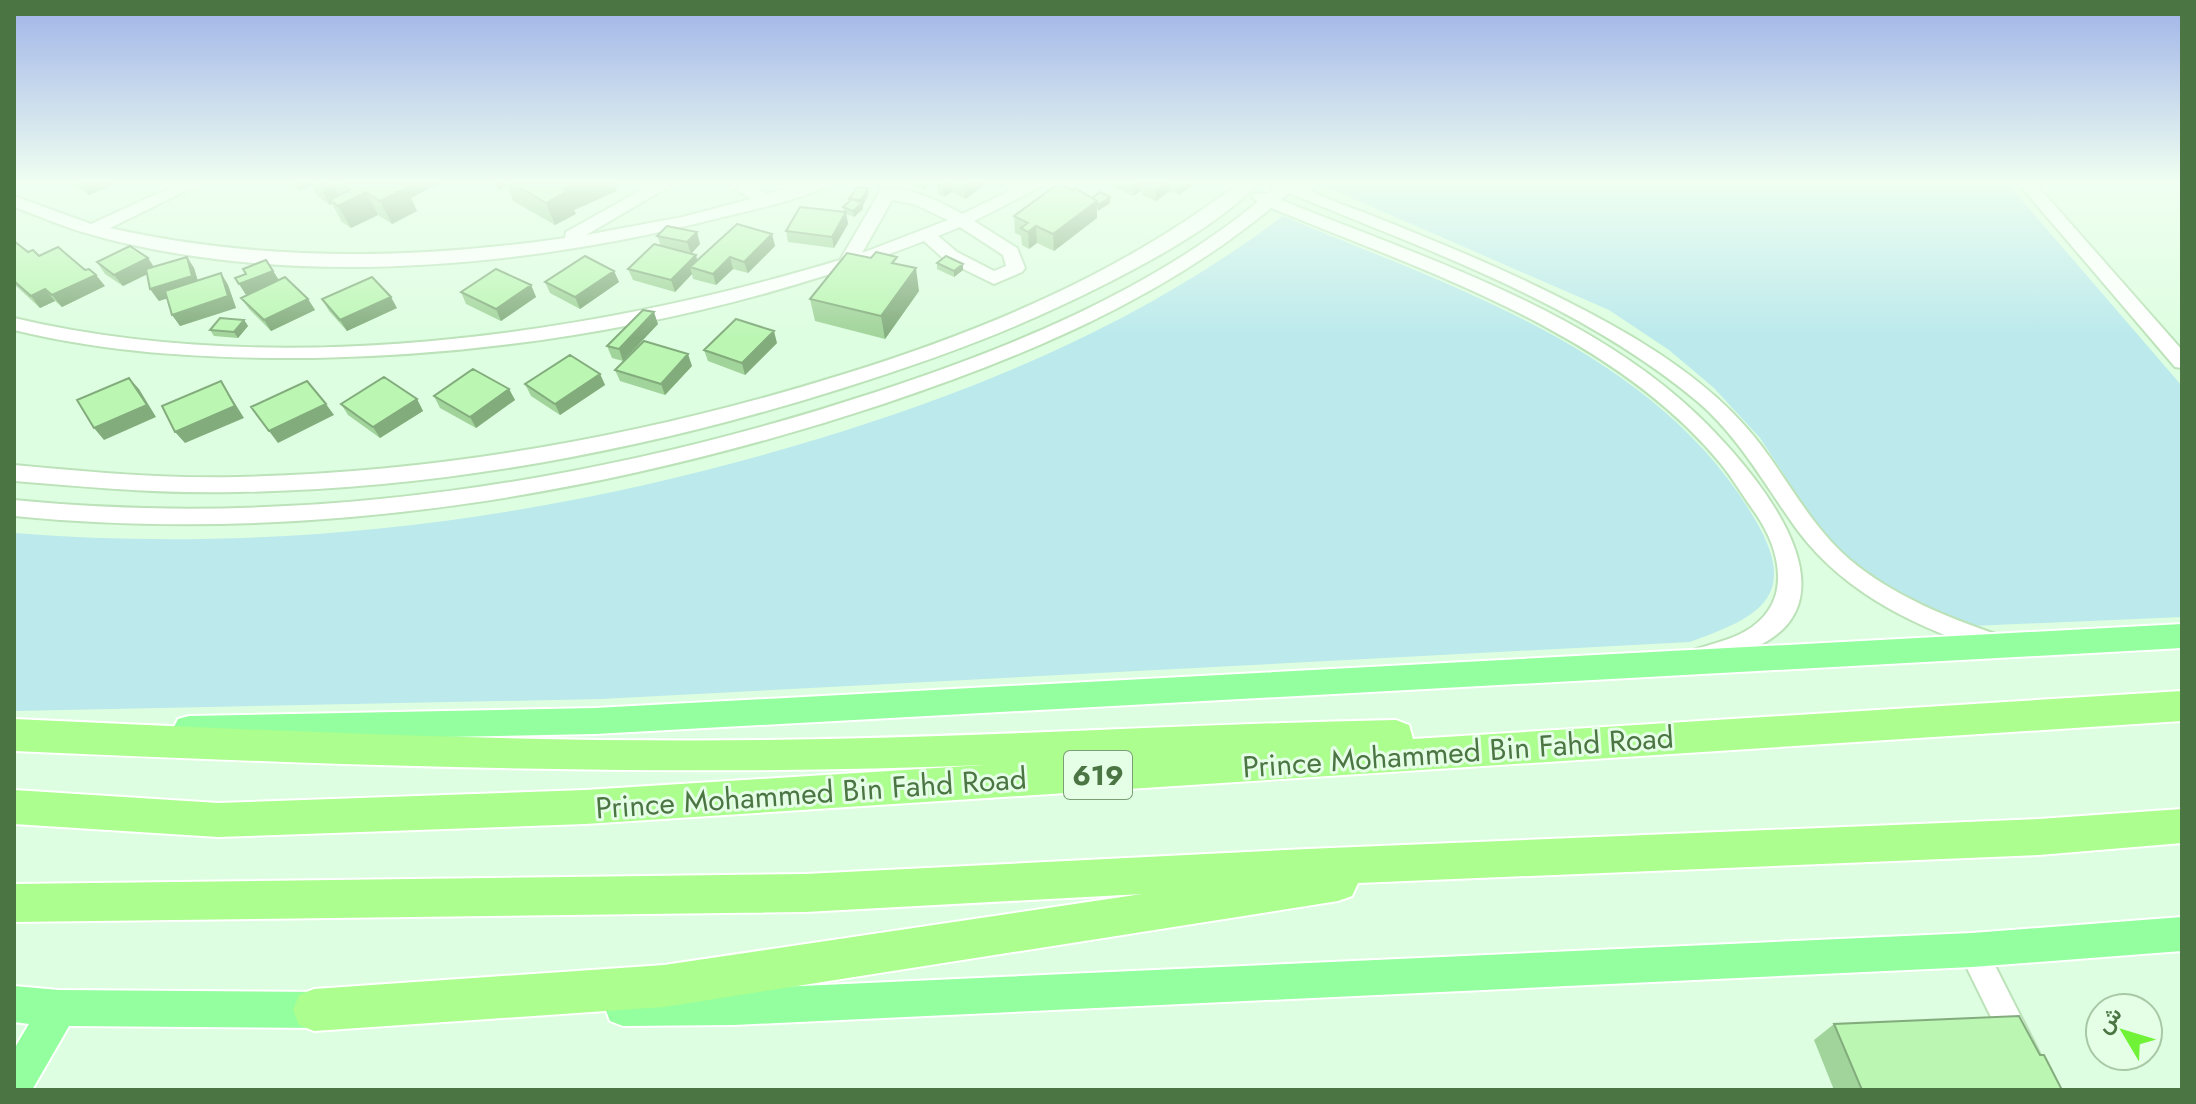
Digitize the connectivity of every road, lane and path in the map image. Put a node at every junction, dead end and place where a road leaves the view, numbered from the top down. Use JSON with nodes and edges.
{"nodes":[{"id":1,"x":118,"y":235,"type":"edge"},
{"id":2,"x":585,"y":235,"type":"edge"},
{"id":3,"x":864,"y":235,"type":"edge"},
{"id":4,"x":927,"y":235,"type":"joint"},
{"id":5,"x":983,"y":235,"type":"edge"},
{"id":6,"x":1179,"y":235,"type":"edge"},
{"id":7,"x":1224,"y":235,"type":"edge"},
{"id":8,"x":1373,"y":235,"type":"edge"},
{"id":9,"x":1392,"y":235,"type":"edge"},
{"id":10,"x":2071,"y":235,"type":"edge"},
{"id":11,"x":848,"y":262,"type":"junction"},
{"id":12,"x":1537,"y":294,"type":"junction"},
{"id":13,"x":1522,"y":308,"type":"junction"},
{"id":14,"x":14,"y":324,"type":"edge"},
{"id":15,"x":2182,"y":362,"type":"edge"},
{"id":16,"x":14,"y":473,"type":"edge"},
{"id":17,"x":14,"y":508,"type":"edge"},
{"id":18,"x":2182,"y":636,"type":"edge"},
{"id":19,"x":1996,"y":644,"type":"junction"},
{"id":20,"x":1682,"y":664,"type":"junction"},
{"id":21,"x":2182,"y":706,"type":"edge"},
{"id":22,"x":1779,"y":732,"type":"junction"},
{"id":23,"x":14,"y":734,"type":"edge"},
{"id":24,"x":14,"y":807,"type":"edge"},
{"id":25,"x":2182,"y":826,"type":"edge"},
{"id":26,"x":2039,"y":837,"type":"junction"},
{"id":27,"x":2182,"y":838,"type":"edge"},
{"id":28,"x":1491,"y":860,"type":"junction"},
{"id":29,"x":14,"y":903,"type":"edge"},
{"id":30,"x":2182,"y":934,"type":"edge"},
{"id":31,"x":1972,"y":950,"type":"junction"},
{"id":32,"x":14,"y":1004,"type":"edge"},
{"id":33,"x":59,"y":1008,"type":"junction"},
{"id":34,"x":314,"y":1010,"type":"junction"},
{"id":35,"x":14,"y":1085,"type":"edge"},
{"id":36,"x":2043,"y":1090,"type":"edge"}],
"edges":[{"from":1,"to":2,"type":"street"},
{"from":3,"to":11,"type":"street"},
{"from":4,"to":5,"type":"street"},
{"from":4,"to":11,"type":"street"},
{"from":6,"to":16,"type":"street"},
{"from":7,"to":17,"type":"street"},
{"from":8,"to":13,"type":"street"},
{"from":9,"to":12,"type":"street"},
{"from":10,"to":15,"type":"street"},
{"from":11,"to":14,"type":"street"},
{"from":12,"to":13,"type":"street"},
{"from":12,"to":19,"type":"street"},
{"from":13,"to":20,"type":"street"},
{"from":18,"to":19,"type":"main road"},
{"from":19,"to":20,"type":"main road"},
{"from":20,"to":23,"type":"main road"},
{"from":21,"to":22,"type":"highway","name":"Prince Mohammed Bin Fahd Road","number":"619"},
{"from":22,"to":23,"type":"highway"},
{"from":22,"to":24,"type":"highway","name":"Prince Mohammed Bin Fahd Road","number":"619"},
{"from":25,"to":26,"type":"highway"},
{"from":26,"to":27,"type":"highway"},
{"from":26,"to":28,"type":"highway"},
{"from":28,"to":29,"type":"highway"},
{"from":28,"to":34,"type":"highway"},
{"from":30,"to":31,"type":"main road"},
{"from":31,"to":34,"type":"main road"},
{"from":31,"to":36,"type":"street"},
{"from":32,"to":33,"type":"main road"},
{"from":33,"to":34,"type":"main road"},
{"from":33,"to":35,"type":"main road"}]}
